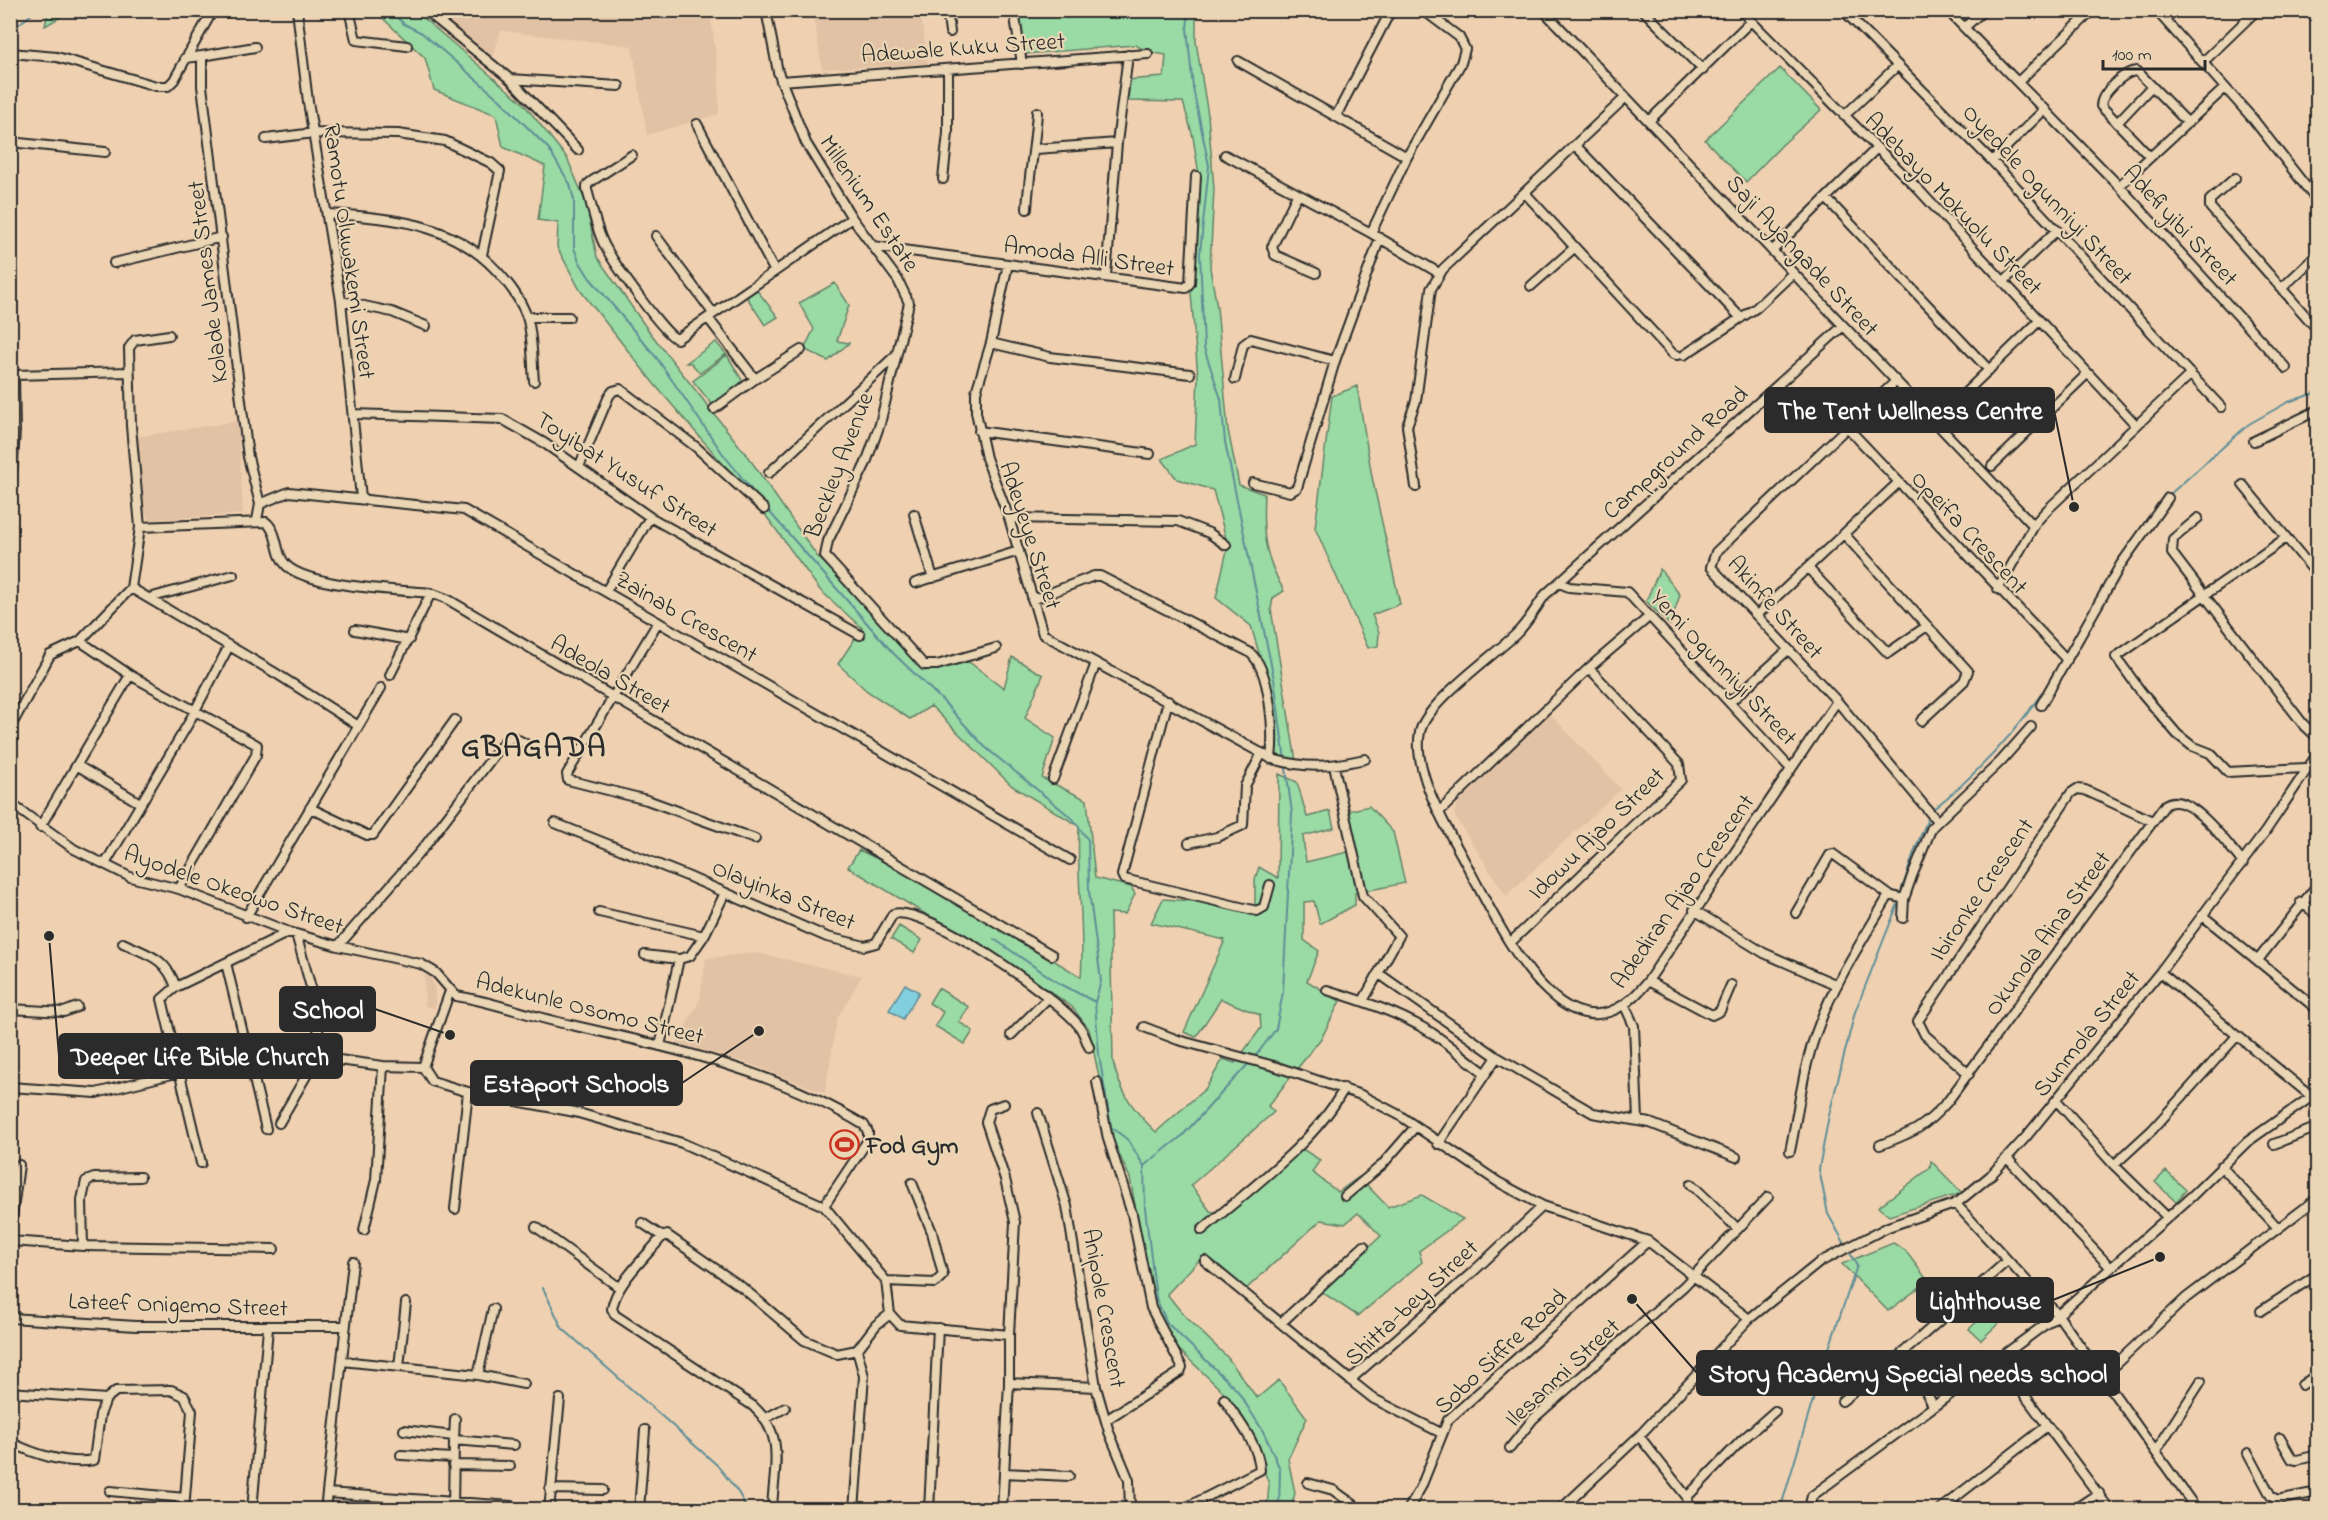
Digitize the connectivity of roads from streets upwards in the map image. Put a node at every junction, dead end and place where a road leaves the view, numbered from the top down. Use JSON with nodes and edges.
{"nodes":[{"id":1,"x":198,"y":10,"type":"edge"},
{"id":2,"x":297,"y":10,"type":"edge"},
{"id":3,"x":349,"y":10,"type":"edge"},
{"id":4,"x":426,"y":10,"type":"edge"},
{"id":5,"x":766,"y":10,"type":"edge"},
{"id":6,"x":947,"y":10,"type":"edge"},
{"id":7,"x":1014,"y":10,"type":"edge"},
{"id":8,"x":1391,"y":10,"type":"edge"},
{"id":9,"x":1423,"y":10,"type":"edge"},
{"id":10,"x":1544,"y":10,"type":"edge"},
{"id":11,"x":1643,"y":10,"type":"edge"},
{"id":12,"x":1740,"y":10,"type":"edge"},
{"id":13,"x":1843,"y":10,"type":"edge"},
{"id":14,"x":1947,"y":10,"type":"edge"},
{"id":15,"x":1984,"y":10,"type":"edge"},
{"id":16,"x":2093,"y":10,"type":"edge"},
{"id":17,"x":2156,"y":10,"type":"edge"},
{"id":18,"x":2257,"y":10,"type":"edge"},
{"id":19,"x":212,"y":13,"type":"edge"},
{"id":20,"x":1751,"y":21,"type":"junction"},
{"id":21,"x":1966,"y":27,"type":"junction"},
{"id":22,"x":950,"y":32,"type":"dead end"},
{"id":23,"x":407,"y":46,"type":"dead end"},
{"id":24,"x":255,"y":47,"type":"dead end"},
{"id":25,"x":10,"y":53,"type":"edge"},
{"id":26,"x":1148,"y":54,"type":"dead end"},
{"id":27,"x":1128,"y":55,"type":"junction"},
{"id":28,"x":202,"y":56,"type":"junction"},
{"id":29,"x":185,"y":58,"type":"junction"},
{"id":30,"x":1238,"y":62,"type":"dead end"},
{"id":31,"x":2203,"y":62,"type":"junction"},
{"id":32,"x":1022,"y":64,"type":"junction"},
{"id":33,"x":1897,"y":66,"type":"junction"},
{"id":34,"x":948,"y":69,"type":"junction"},
{"id":35,"x":1703,"y":70,"type":"junction"},
{"id":36,"x":510,"y":79,"type":"junction"},
{"id":37,"x":782,"y":81,"type":"junction"},
{"id":38,"x":2019,"y":81,"type":"junction"},
{"id":39,"x":619,"y":86,"type":"dead end"},
{"id":40,"x":2152,"y":86,"type":"junction"},
{"id":41,"x":2225,"y":88,"type":"junction"},
{"id":42,"x":1626,"y":97,"type":"junction"},
{"id":43,"x":2045,"y":109,"type":"junction"},
{"id":44,"x":1037,"y":112,"type":"dead end"},
{"id":45,"x":1336,"y":116,"type":"junction"},
{"id":46,"x":1844,"y":116,"type":"junction"},
{"id":47,"x":1650,"y":120,"type":"junction"},
{"id":48,"x":2117,"y":123,"type":"junction"},
{"id":49,"x":2188,"y":123,"type":"junction"},
{"id":50,"x":697,"y":124,"type":"dead end"},
{"id":51,"x":314,"y":133,"type":"junction"},
{"id":52,"x":266,"y":139,"type":"dead end"},
{"id":53,"x":10,"y":142,"type":"edge"},
{"id":54,"x":1117,"y":143,"type":"junction"},
{"id":55,"x":1575,"y":145,"type":"junction"},
{"id":56,"x":1877,"y":148,"type":"junction"},
{"id":57,"x":1036,"y":149,"type":"junction"},
{"id":58,"x":578,"y":150,"type":"dead end"},
{"id":59,"x":105,"y":152,"type":"dead end"},
{"id":60,"x":632,"y":155,"type":"dead end"},
{"id":61,"x":1225,"y":155,"type":"dead end"},
{"id":62,"x":1407,"y":156,"type":"junction"},
{"id":63,"x":2150,"y":157,"type":"junction"},
{"id":64,"x":1992,"y":161,"type":"junction"},
{"id":65,"x":1196,"y":176,"type":"dead end"},
{"id":66,"x":2235,"y":178,"type":"dead end"},
{"id":67,"x":942,"y":179,"type":"dead end"},
{"id":68,"x":2119,"y":186,"type":"junction"},
{"id":69,"x":1525,"y":193,"type":"junction"},
{"id":70,"x":1298,"y":195,"type":"junction"},
{"id":71,"x":1826,"y":198,"type":"junction"},
{"id":72,"x":2318,"y":202,"type":"edge"},
{"id":73,"x":1027,"y":209,"type":"dead end"},
{"id":74,"x":328,"y":214,"type":"junction"},
{"id":75,"x":852,"y":218,"type":"junction"},
{"id":76,"x":2057,"y":230,"type":"junction"},
{"id":77,"x":1371,"y":233,"type":"junction"},
{"id":78,"x":656,"y":236,"type":"dead end"},
{"id":79,"x":222,"y":237,"type":"junction"},
{"id":80,"x":1380,"y":238,"type":"junction"},
{"id":81,"x":873,"y":246,"type":"junction"},
{"id":82,"x":1574,"y":248,"type":"junction"},
{"id":83,"x":1772,"y":251,"type":"junction"},
{"id":84,"x":2318,"y":254,"type":"edge"},
{"id":85,"x":482,"y":255,"type":"junction"},
{"id":86,"x":114,"y":263,"type":"dead end"},
{"id":87,"x":1008,"y":264,"type":"junction"},
{"id":88,"x":774,"y":270,"type":"junction"},
{"id":89,"x":1316,"y":273,"type":"dead end"},
{"id":90,"x":1439,"y":273,"type":"junction"},
{"id":91,"x":1793,"y":273,"type":"junction"},
{"id":92,"x":1106,"y":276,"type":"junction"},
{"id":93,"x":2003,"y":282,"type":"junction"},
{"id":94,"x":1532,"y":286,"type":"dead end"},
{"id":95,"x":2282,"y":288,"type":"junction"},
{"id":96,"x":341,"y":301,"type":"junction"},
{"id":97,"x":908,"y":313,"type":"joint"},
{"id":98,"x":710,"y":316,"type":"junction"},
{"id":99,"x":527,"y":317,"type":"junction"},
{"id":100,"x":569,"y":317,"type":"dead end"},
{"id":101,"x":1741,"y":318,"type":"junction"},
{"id":102,"x":2039,"y":321,"type":"junction"},
{"id":103,"x":426,"y":326,"type":"dead end"},
{"id":104,"x":1843,"y":326,"type":"junction"},
{"id":105,"x":2318,"y":330,"type":"edge"},
{"id":106,"x":169,"y":335,"type":"dead end"},
{"id":107,"x":991,"y":343,"type":"junction"},
{"id":108,"x":801,"y":350,"type":"dead end"},
{"id":109,"x":896,"y":355,"type":"junction"},
{"id":110,"x":1335,"y":361,"type":"junction"},
{"id":111,"x":2286,"y":368,"type":"dead end"},
{"id":112,"x":1989,"y":369,"type":"junction"},
{"id":113,"x":129,"y":372,"type":"junction"},
{"id":114,"x":2088,"y":373,"type":"junction"},
{"id":115,"x":12,"y":374,"type":"edge"},
{"id":116,"x":2191,"y":374,"type":"junction"},
{"id":117,"x":1190,"y":375,"type":"dead end"},
{"id":118,"x":755,"y":378,"type":"junction"},
{"id":119,"x":1235,"y":379,"type":"dead end"},
{"id":120,"x":534,"y":381,"type":"dead end"},
{"id":121,"x":1896,"y":381,"type":"junction"},
{"id":122,"x":2222,"y":407,"type":"dead end"},
{"id":123,"x":714,"y":409,"type":"dead end"},
{"id":124,"x":2318,"y":410,"type":"edge"},
{"id":125,"x":354,"y":414,"type":"junction"},
{"id":126,"x":1935,"y":422,"type":"junction"},
{"id":127,"x":2136,"y":425,"type":"junction"},
{"id":128,"x":1847,"y":427,"type":"junction"},
{"id":129,"x":979,"y":431,"type":"junction"},
{"id":130,"x":2254,"y":441,"type":"dead end"},
{"id":131,"x":1150,"y":454,"type":"dead end"},
{"id":132,"x":1992,"y":466,"type":"dead end"},
{"id":133,"x":579,"y":467,"type":"junction"},
{"id":134,"x":769,"y":473,"type":"dead end"},
{"id":135,"x":1253,"y":483,"type":"dead end"},
{"id":136,"x":1898,"y":483,"type":"junction"},
{"id":137,"x":2243,"y":485,"type":"dead end"},
{"id":138,"x":1416,"y":487,"type":"dead end"},
{"id":139,"x":361,"y":498,"type":"junction"},
{"id":140,"x":2168,"y":498,"type":"dead end"},
{"id":141,"x":10,"y":504,"type":"edge"},
{"id":142,"x":260,"y":504,"type":"junction"},
{"id":143,"x":764,"y":509,"type":"dead end"},
{"id":144,"x":914,"y":514,"type":"dead end"},
{"id":145,"x":650,"y":517,"type":"junction"},
{"id":146,"x":1009,"y":518,"type":"junction"},
{"id":147,"x":2198,"y":518,"type":"dead end"},
{"id":148,"x":257,"y":520,"type":"junction"},
{"id":149,"x":2034,"y":526,"type":"junction"},
{"id":150,"x":140,"y":527,"type":"junction"},
{"id":151,"x":1844,"y":534,"type":"junction"},
{"id":152,"x":2286,"y":538,"type":"junction"},
{"id":153,"x":1226,"y":545,"type":"dead end"},
{"id":154,"x":1019,"y":551,"type":"junction"},
{"id":155,"x":1808,"y":568,"type":"junction"},
{"id":156,"x":233,"y":575,"type":"dead end"},
{"id":157,"x":2318,"y":576,"type":"edge"},
{"id":158,"x":933,"y":578,"type":"junction"},
{"id":159,"x":915,"y":583,"type":"dead end"},
{"id":160,"x":1559,"y":583,"type":"junction"},
{"id":161,"x":131,"y":588,"type":"junction"},
{"id":162,"x":1998,"y":589,"type":"junction"},
{"id":163,"x":606,"y":591,"type":"junction"},
{"id":164,"x":431,"y":593,"type":"junction"},
{"id":165,"x":2203,"y":596,"type":"junction"},
{"id":166,"x":149,"y":598,"type":"junction"},
{"id":167,"x":1032,"y":600,"type":"junction"},
{"id":168,"x":1756,"y":615,"type":"junction"},
{"id":169,"x":1650,"y":616,"type":"junction"},
{"id":170,"x":658,"y":622,"type":"junction"},
{"id":171,"x":1928,"y":626,"type":"junction"},
{"id":172,"x":355,"y":630,"type":"dead end"},
{"id":173,"x":860,"y":635,"type":"dead end"},
{"id":174,"x":80,"y":640,"type":"junction"},
{"id":175,"x":409,"y":640,"type":"junction"},
{"id":176,"x":228,"y":648,"type":"junction"},
{"id":177,"x":996,"y":648,"type":"dead end"},
{"id":178,"x":1788,"y":650,"type":"junction"},
{"id":179,"x":2065,"y":658,"type":"junction"},
{"id":180,"x":1096,"y":663,"type":"junction"},
{"id":181,"x":1589,"y":668,"type":"junction"},
{"id":182,"x":130,"y":675,"type":"junction"},
{"id":183,"x":390,"y":675,"type":"dead end"},
{"id":184,"x":381,"y":688,"type":"dead end"},
{"id":185,"x":611,"y":695,"type":"junction"},
{"id":186,"x":1168,"y":701,"type":"junction"},
{"id":187,"x":1837,"y":701,"type":"junction"},
{"id":188,"x":1730,"y":702,"type":"junction"},
{"id":189,"x":2041,"y":705,"type":"dead end"},
{"id":190,"x":194,"y":713,"type":"junction"},
{"id":191,"x":455,"y":720,"type":"dead end"},
{"id":192,"x":1921,"y":721,"type":"dead end"},
{"id":193,"x":357,"y":725,"type":"junction"},
{"id":194,"x":2031,"y":727,"type":"dead end"},
{"id":195,"x":10,"y":728,"type":"edge"},
{"id":196,"x":2318,"y":738,"type":"edge"},
{"id":197,"x":526,"y":744,"type":"dead end"},
{"id":198,"x":1262,"y":753,"type":"junction"},
{"id":199,"x":2318,"y":753,"type":"edge"},
{"id":200,"x":1271,"y":759,"type":"junction"},
{"id":201,"x":1365,"y":759,"type":"dead end"},
{"id":202,"x":78,"y":766,"type":"junction"},
{"id":203,"x":1334,"y":766,"type":"junction"},
{"id":204,"x":1790,"y":768,"type":"junction"},
{"id":205,"x":2305,"y":768,"type":"junction"},
{"id":206,"x":1053,"y":779,"type":"dead end"},
{"id":207,"x":10,"y":803,"type":"edge"},
{"id":208,"x":141,"y":803,"type":"junction"},
{"id":209,"x":310,"y":808,"type":"junction"},
{"id":210,"x":1440,"y":811,"type":"junction"},
{"id":211,"x":1933,"y":817,"type":"junction"},
{"id":212,"x":2152,"y":821,"type":"junction"},
{"id":213,"x":555,"y":822,"type":"dead end"},
{"id":214,"x":40,"y":826,"type":"junction"},
{"id":215,"x":755,"y":839,"type":"dead end"},
{"id":216,"x":1189,"y":843,"type":"dead end"},
{"id":217,"x":1070,"y":860,"type":"dead end"},
{"id":218,"x":2243,"y":863,"type":"junction"},
{"id":219,"x":105,"y":864,"type":"junction"},
{"id":220,"x":2318,"y":884,"type":"edge"},
{"id":221,"x":1270,"y":885,"type":"dead end"},
{"id":222,"x":179,"y":889,"type":"junction"},
{"id":223,"x":725,"y":893,"type":"junction"},
{"id":224,"x":1898,"y":897,"type":"junction"},
{"id":225,"x":2301,"y":902,"type":"junction"},
{"id":226,"x":1694,"y":910,"type":"junction"},
{"id":227,"x":599,"y":912,"type":"dead end"},
{"id":228,"x":1796,"y":913,"type":"dead end"},
{"id":229,"x":2203,"y":916,"type":"junction"},
{"id":230,"x":2318,"y":916,"type":"edge"},
{"id":231,"x":246,"y":917,"type":"junction"},
{"id":232,"x":1903,"y":918,"type":"dead end"},
{"id":233,"x":292,"y":933,"type":"junction"},
{"id":234,"x":704,"y":936,"type":"junction"},
{"id":235,"x":1511,"y":942,"type":"junction"},
{"id":236,"x":123,"y":943,"type":"dead end"},
{"id":237,"x":338,"y":946,"type":"junction"},
{"id":238,"x":645,"y":955,"type":"dead end"},
{"id":239,"x":1052,"y":955,"type":"dead end"},
{"id":240,"x":679,"y":959,"type":"junction"},
{"id":241,"x":2258,"y":960,"type":"junction"},
{"id":242,"x":226,"y":963,"type":"junction"},
{"id":243,"x":2160,"y":972,"type":"junction"},
{"id":244,"x":1378,"y":973,"type":"junction"},
{"id":245,"x":1648,"y":981,"type":"junction"},
{"id":246,"x":1731,"y":985,"type":"dead end"},
{"id":247,"x":1837,"y":985,"type":"junction"},
{"id":248,"x":176,"y":987,"type":"junction"},
{"id":249,"x":1328,"y":990,"type":"dead end"},
{"id":250,"x":450,"y":991,"type":"junction"},
{"id":251,"x":1048,"y":998,"type":"junction"},
{"id":252,"x":1363,"y":1001,"type":"junction"},
{"id":253,"x":1625,"y":1006,"type":"junction"},
{"id":254,"x":77,"y":1007,"type":"dead end"},
{"id":255,"x":10,"y":1009,"type":"edge"},
{"id":256,"x":2318,"y":1010,"type":"edge"},
{"id":257,"x":1144,"y":1027,"type":"dead end"},
{"id":258,"x":1011,"y":1035,"type":"dead end"},
{"id":259,"x":2236,"y":1037,"type":"junction"},
{"id":260,"x":660,"y":1046,"type":"junction"},
{"id":261,"x":1089,"y":1047,"type":"dead end"},
{"id":262,"x":317,"y":1057,"type":"junction"},
{"id":263,"x":1497,"y":1057,"type":"junction"},
{"id":264,"x":383,"y":1066,"type":"junction"},
{"id":265,"x":423,"y":1067,"type":"junction"},
{"id":266,"x":180,"y":1072,"type":"junction"},
{"id":267,"x":1485,"y":1073,"type":"junction"},
{"id":268,"x":1969,"y":1074,"type":"junction"},
{"id":269,"x":1096,"y":1082,"type":"dead end"},
{"id":270,"x":10,"y":1087,"type":"edge"},
{"id":271,"x":1344,"y":1088,"type":"junction"},
{"id":272,"x":468,"y":1092,"type":"junction"},
{"id":273,"x":2314,"y":1094,"type":"edge"},
{"id":274,"x":2057,"y":1101,"type":"junction"},
{"id":275,"x":1004,"y":1104,"type":"dead end"},
{"id":276,"x":1038,"y":1113,"type":"dead end"},
{"id":277,"x":1638,"y":1120,"type":"junction"},
{"id":278,"x":279,"y":1123,"type":"dead end"},
{"id":279,"x":1414,"y":1127,"type":"junction"},
{"id":280,"x":2318,"y":1127,"type":"edge"},
{"id":281,"x":267,"y":1129,"type":"dead end"},
{"id":282,"x":1438,"y":1143,"type":"junction"},
{"id":283,"x":2274,"y":1144,"type":"dead end"},
{"id":284,"x":1880,"y":1145,"type":"dead end"},
{"id":285,"x":1790,"y":1151,"type":"dead end"},
{"id":286,"x":1736,"y":1157,"type":"dead end"},
{"id":287,"x":2007,"y":1158,"type":"junction"},
{"id":288,"x":201,"y":1163,"type":"dead end"},
{"id":289,"x":19,"y":1165,"type":"dead end"},
{"id":290,"x":2114,"y":1165,"type":"junction"},
{"id":291,"x":2221,"y":1166,"type":"junction"},
{"id":292,"x":140,"y":1177,"type":"dead end"},
{"id":293,"x":912,"y":1183,"type":"dead end"},
{"id":294,"x":1691,"y":1184,"type":"dead end"},
{"id":295,"x":1345,"y":1196,"type":"dead end"},
{"id":296,"x":1768,"y":1197,"type":"dead end"},
{"id":297,"x":2318,"y":1198,"type":"edge"},
{"id":298,"x":1955,"y":1203,"type":"junction"},
{"id":299,"x":824,"y":1206,"type":"junction"},
{"id":300,"x":1543,"y":1206,"type":"junction"},
{"id":301,"x":455,"y":1209,"type":"dead end"},
{"id":302,"x":2167,"y":1217,"type":"junction"},
{"id":303,"x":642,"y":1223,"type":"dead end"},
{"id":304,"x":536,"y":1227,"type":"dead end"},
{"id":305,"x":1738,"y":1228,"type":"junction"},
{"id":306,"x":2278,"y":1228,"type":"junction"},
{"id":307,"x":364,"y":1230,"type":"dead end"},
{"id":308,"x":1202,"y":1230,"type":"dead end"},
{"id":309,"x":10,"y":1232,"type":"edge"},
{"id":310,"x":663,"y":1237,"type":"junction"},
{"id":311,"x":10,"y":1241,"type":"edge"},
{"id":312,"x":1648,"y":1241,"type":"junction"},
{"id":313,"x":83,"y":1246,"type":"junction"},
{"id":314,"x":1364,"y":1246,"type":"dead end"},
{"id":315,"x":274,"y":1249,"type":"dead end"},
{"id":316,"x":2007,"y":1261,"type":"junction"},
{"id":317,"x":353,"y":1262,"type":"dead end"},
{"id":318,"x":1205,"y":1262,"type":"dead end"},
{"id":319,"x":2111,"y":1268,"type":"junction"},
{"id":320,"x":2318,"y":1274,"type":"edge"},
{"id":321,"x":1693,"y":1277,"type":"junction"},
{"id":322,"x":886,"y":1281,"type":"junction"},
{"id":323,"x":620,"y":1288,"type":"junction"},
{"id":324,"x":406,"y":1303,"type":"dead end"},
{"id":325,"x":493,"y":1309,"type":"dead end"},
{"id":326,"x":2261,"y":1311,"type":"dead end"},
{"id":327,"x":890,"y":1314,"type":"junction"},
{"id":328,"x":2058,"y":1315,"type":"junction"},
{"id":329,"x":10,"y":1318,"type":"edge"},
{"id":330,"x":1749,"y":1319,"type":"junction"},
{"id":331,"x":1281,"y":1323,"type":"junction"},
{"id":332,"x":345,"y":1326,"type":"junction"},
{"id":333,"x":268,"y":1328,"type":"junction"},
{"id":334,"x":938,"y":1328,"type":"junction"},
{"id":335,"x":1009,"y":1335,"type":"junction"},
{"id":336,"x":857,"y":1350,"type":"junction"},
{"id":337,"x":1997,"y":1358,"type":"junction"},
{"id":338,"x":342,"y":1361,"type":"junction"},
{"id":339,"x":399,"y":1366,"type":"junction"},
{"id":340,"x":2318,"y":1374,"type":"edge"},
{"id":341,"x":478,"y":1376,"type":"junction"},
{"id":342,"x":1917,"y":1376,"type":"dead end"},
{"id":343,"x":2102,"y":1377,"type":"junction"},
{"id":344,"x":1350,"y":1380,"type":"junction"},
{"id":345,"x":2201,"y":1381,"type":"dead end"},
{"id":346,"x":1009,"y":1383,"type":"junction"},
{"id":347,"x":524,"y":1384,"type":"dead end"},
{"id":348,"x":2302,"y":1385,"type":"dead end"},
{"id":349,"x":1096,"y":1387,"type":"junction"},
{"id":350,"x":10,"y":1392,"type":"edge"},
{"id":351,"x":106,"y":1399,"type":"junction"},
{"id":352,"x":560,"y":1399,"type":"dead end"},
{"id":353,"x":1224,"y":1399,"type":"dead end"},
{"id":354,"x":1842,"y":1401,"type":"dead end"},
{"id":355,"x":1934,"y":1405,"type":"junction"},
{"id":356,"x":785,"y":1408,"type":"dead end"},
{"id":357,"x":1775,"y":1411,"type":"dead end"},
{"id":358,"x":766,"y":1418,"type":"junction"},
{"id":359,"x":455,"y":1419,"type":"dead end"},
{"id":360,"x":1106,"y":1420,"type":"junction"},
{"id":361,"x":2048,"y":1426,"type":"junction"},
{"id":362,"x":404,"y":1430,"type":"dead end"},
{"id":363,"x":645,"y":1430,"type":"dead end"},
{"id":364,"x":1441,"y":1432,"type":"junction"},
{"id":365,"x":1639,"y":1436,"type":"junction"},
{"id":366,"x":453,"y":1438,"type":"junction"},
{"id":367,"x":2280,"y":1438,"type":"dead end"},
{"id":368,"x":10,"y":1442,"type":"edge"},
{"id":369,"x":514,"y":1445,"type":"dead end"},
{"id":370,"x":1510,"y":1448,"type":"dead end"},
{"id":371,"x":2156,"y":1451,"type":"junction"},
{"id":372,"x":2248,"y":1453,"type":"dead end"},
{"id":373,"x":401,"y":1455,"type":"dead end"},
{"id":374,"x":2318,"y":1455,"type":"edge"},
{"id":375,"x":453,"y":1461,"type":"junction"},
{"id":376,"x":510,"y":1466,"type":"dead end"},
{"id":377,"x":1004,"y":1473,"type":"junction"},
{"id":378,"x":1069,"y":1476,"type":"dead end"},
{"id":379,"x":1308,"y":1483,"type":"dead end"},
{"id":380,"x":550,"y":1489,"type":"junction"},
{"id":381,"x":603,"y":1490,"type":"dead end"},
{"id":382,"x":110,"y":1491,"type":"dead end"},
{"id":383,"x":327,"y":1492,"type":"junction"},
{"id":384,"x":2318,"y":1492,"type":"edge"},
{"id":385,"x":2099,"y":1493,"type":"junction"},
{"id":386,"x":1687,"y":1497,"type":"junction"},
{"id":387,"x":185,"y":1498,"type":"junction"},
{"id":388,"x":512,"y":1506,"type":"dead end"},
{"id":389,"x":453,"y":1507,"type":"edge"},
{"id":390,"x":772,"y":1508,"type":"dead end"},
{"id":391,"x":184,"y":1509,"type":"edge"},
{"id":392,"x":252,"y":1509,"type":"edge"},
{"id":393,"x":325,"y":1509,"type":"edge"},
{"id":394,"x":549,"y":1509,"type":"edge"},
{"id":395,"x":639,"y":1509,"type":"edge"},
{"id":396,"x":854,"y":1509,"type":"edge"},
{"id":397,"x":929,"y":1509,"type":"edge"},
{"id":398,"x":1002,"y":1509,"type":"edge"},
{"id":399,"x":1130,"y":1509,"type":"edge"},
{"id":400,"x":1181,"y":1509,"type":"edge"},
{"id":401,"x":1361,"y":1509,"type":"edge"},
{"id":402,"x":1408,"y":1509,"type":"edge"},
{"id":403,"x":1560,"y":1509,"type":"edge"},
{"id":404,"x":1688,"y":1509,"type":"edge"},
{"id":405,"x":1814,"y":1509,"type":"edge"},
{"id":406,"x":1939,"y":1509,"type":"edge"},
{"id":407,"x":2073,"y":1509,"type":"edge"},
{"id":408,"x":2110,"y":1509,"type":"edge"},
{"id":409,"x":2197,"y":1509,"type":"edge"}],
"edges":[{"from":1,"to":19,"type":"street"},
{"from":2,"to":51,"type":"street","name":"Ramotu Oluwakemi Street"},
{"from":3,"to":23,"type":"street"},
{"from":4,"to":36,"type":"street"},
{"from":5,"to":37,"type":"street","name":"Millenium Estate"},
{"from":6,"to":22,"type":"street"},
{"from":7,"to":32,"type":"street"},
{"from":8,"to":45,"type":"street"},
{"from":9,"to":62,"type":"street"},
{"from":10,"to":42,"type":"street","name":"Saji Ayangade Street"},
{"from":11,"to":35,"type":"street"},
{"from":12,"to":20,"type":"street","name":"Adebayo Mokuolu Street"},
{"from":13,"to":33,"type":"street","name":"Oyedele Ogunniyi Street"},
{"from":14,"to":21,"type":"street","name":"Adefiyibi Street"},
{"from":15,"to":21,"type":"street"},
{"from":16,"to":38,"type":"street"},
{"from":17,"to":31,"type":"street"},
{"from":18,"to":31,"type":"street"},
{"from":19,"to":29,"type":"street"},
{"from":20,"to":35,"type":"street"},
{"from":20,"to":46,"type":"street","name":"Adebayo Mokuolu Street"},
{"from":21,"to":38,"type":"street","name":"Adefiyibi Street"},
{"from":24,"to":28,"type":"street"},
{"from":25,"to":29,"type":"street"},
{"from":26,"to":27,"type":"street","name":"Adewale Kuku Street"},
{"from":27,"to":32,"type":"street","name":"Adewale Kuku Street"},
{"from":27,"to":54,"type":"street"},
{"from":28,"to":29,"type":"street"},
{"from":28,"to":79,"type":"street","name":"Kolade James Street"},
{"from":30,"to":45,"type":"street"},
{"from":31,"to":41,"type":"street"},
{"from":32,"to":34,"type":"street","name":"Adewale Kuku Street"},
{"from":33,"to":46,"type":"street"},
{"from":33,"to":64,"type":"street","name":"Oyedele Ogunniyi Street"},
{"from":34,"to":37,"type":"street","name":"Adewale Kuku Street"},
{"from":34,"to":67,"type":"street"},
{"from":35,"to":47,"type":"street"},
{"from":36,"to":39,"type":"street"},
{"from":36,"to":58,"type":"street"},
{"from":37,"to":75,"type":"street","name":"Millenium Estate"},
{"from":38,"to":43,"type":"street","name":"Adefiyibi Street"},
{"from":40,"to":48,"type":"street"},
{"from":40,"to":48,"type":"street"},
{"from":40,"to":49,"type":"street"},
{"from":41,"to":49,"type":"street"},
{"from":41,"to":72,"type":"street"},
{"from":42,"to":47,"type":"street","name":"Saji Ayangade Street"},
{"from":42,"to":55,"type":"street"},
{"from":43,"to":64,"type":"street"},
{"from":43,"to":68,"type":"street","name":"Adefiyibi Street"},
{"from":44,"to":57,"type":"street"},
{"from":45,"to":62,"type":"street"},
{"from":46,"to":56,"type":"street","name":"Adebayo Mokuolu Street"},
{"from":47,"to":83,"type":"street","name":"Saji Ayangade Street"},
{"from":48,"to":63,"type":"street"},
{"from":49,"to":63,"type":"street"},
{"from":50,"to":88,"type":"street"},
{"from":51,"to":52,"type":"street"},
{"from":51,"to":74,"type":"street","name":"Ramotu Oluwakemi Street"},
{"from":51,"to":85,"type":"street"},
{"from":53,"to":59,"type":"street"},
{"from":54,"to":57,"type":"street"},
{"from":54,"to":92,"type":"street"},
{"from":55,"to":69,"type":"street"},
{"from":55,"to":101,"type":"street"},
{"from":56,"to":71,"type":"street"},
{"from":56,"to":93,"type":"street","name":"Adebayo Mokuolu Street"},
{"from":57,"to":73,"type":"street"},
{"from":60,"to":98,"type":"street"},
{"from":61,"to":70,"type":"street"},
{"from":62,"to":77,"type":"street"},
{"from":63,"to":68,"type":"street"},
{"from":64,"to":76,"type":"street","name":"Oyedele Ogunniyi Street"},
{"from":65,"to":92,"type":"street","name":"Amoda Alli Street"},
{"from":66,"to":95,"type":"street"},
{"from":68,"to":111,"type":"street","name":"Adefiyibi Street"},
{"from":69,"to":82,"type":"street"},
{"from":69,"to":90,"type":"street"},
{"from":70,"to":77,"type":"street"},
{"from":70,"to":89,"type":"street"},
{"from":71,"to":83,"type":"street"},
{"from":71,"to":112,"type":"street"},
{"from":74,"to":85,"type":"street"},
{"from":74,"to":96,"type":"street","name":"Ramotu Oluwakemi Street"},
{"from":75,"to":81,"type":"street","name":"Millenium Estate"},
{"from":75,"to":88,"type":"street"},
{"from":76,"to":93,"type":"street"},
{"from":76,"to":116,"type":"street","name":"Oyedele Ogunniyi Street"},
{"from":77,"to":80,"type":"street"},
{"from":78,"to":98,"type":"street"},
{"from":79,"to":86,"type":"street"},
{"from":79,"to":142,"type":"street","name":"Kolade James Street"},
{"from":80,"to":90,"type":"street"},
{"from":80,"to":110,"type":"street"},
{"from":81,"to":87,"type":"street","name":"Amoda Alli Street"},
{"from":81,"to":97,"type":"street","name":"Millenium Estate"},
{"from":82,"to":94,"type":"street"},
{"from":82,"to":101,"type":"street"},
{"from":83,"to":91,"type":"street","name":"Saji Ayangade Street"},
{"from":84,"to":95,"type":"street"},
{"from":85,"to":99,"type":"street"},
{"from":87,"to":92,"type":"street","name":"Amoda Alli Street"},
{"from":87,"to":107,"type":"street","name":"Adeyeye Street"},
{"from":88,"to":98,"type":"street"},
{"from":90,"to":138,"type":"street"},
{"from":91,"to":101,"type":"street"},
{"from":91,"to":104,"type":"street","name":"Saji Ayangade Street"},
{"from":93,"to":102,"type":"street","name":"Adebayo Mokuolu Street"},
{"from":95,"to":105,"type":"street"},
{"from":96,"to":103,"type":"street"},
{"from":96,"to":125,"type":"street","name":"Ramotu Oluwakemi Street"},
{"from":97,"to":109,"type":"street","name":"Beckley Avenue"},
{"from":98,"to":118,"type":"street"},
{"from":99,"to":100,"type":"street"},
{"from":99,"to":120,"type":"street"},
{"from":102,"to":112,"type":"street"},
{"from":102,"to":114,"type":"street","name":"Adebayo Mokuolu Street"},
{"from":104,"to":121,"type":"street","name":"Saji Ayangade Street"},
{"from":104,"to":160,"type":"street","name":"Campground Road"},
{"from":106,"to":113,"type":"street"},
{"from":107,"to":117,"type":"street"},
{"from":107,"to":129,"type":"street","name":"Adeyeye Street"},
{"from":108,"to":118,"type":"street"},
{"from":109,"to":134,"type":"street"},
{"from":109,"to":177,"type":"street","name":"Beckley Avenue"},
{"from":110,"to":119,"type":"street"},
{"from":110,"to":135,"type":"street"},
{"from":112,"to":126,"type":"street"},
{"from":113,"to":115,"type":"street"},
{"from":113,"to":150,"type":"street"},
{"from":114,"to":127,"type":"street","name":"Adebayo Mokuolu Street"},
{"from":114,"to":132,"type":"street"},
{"from":115,"to":141,"type":"street"},
{"from":116,"to":122,"type":"street","name":"Oyedele Ogunniyi Street"},
{"from":116,"to":127,"type":"street"},
{"from":118,"to":123,"type":"street"},
{"from":121,"to":126,"type":"street","name":"Saji Ayangade Street"},
{"from":121,"to":128,"type":"street","name":"Akinfe Street"},
{"from":124,"to":130,"type":"street"},
{"from":125,"to":133,"type":"street","name":"Toyibat Yusuf Street"},
{"from":125,"to":139,"type":"street","name":"Ramotu Oluwakemi Street"},
{"from":126,"to":149,"type":"street","name":"Saji Ayangade Street"},
{"from":127,"to":149,"type":"street"},
{"from":128,"to":136,"type":"street","name":"Opeifa Crescent"},
{"from":128,"to":168,"type":"street","name":"Akinfe Street"},
{"from":129,"to":131,"type":"street"},
{"from":129,"to":146,"type":"street","name":"Adeyeye Street"},
{"from":133,"to":143,"type":"street"},
{"from":133,"to":145,"type":"street","name":"Toyibat Yusuf Street"},
{"from":136,"to":151,"type":"street"},
{"from":136,"to":162,"type":"street","name":"Opeifa Crescent"},
{"from":137,"to":152,"type":"street"},
{"from":139,"to":142,"type":"street","name":"Zainab Crescent"},
{"from":139,"to":163,"type":"street","name":"Zainab Crescent"},
{"from":140,"to":179,"type":"street"},
{"from":142,"to":148,"type":"street","name":"Kolade James Street"},
{"from":144,"to":158,"type":"street"},
{"from":145,"to":163,"type":"street"},
{"from":145,"to":173,"type":"street","name":"Toyibat Yusuf Street"},
{"from":146,"to":153,"type":"street"},
{"from":146,"to":154,"type":"street","name":"Adeyeye Street"},
{"from":147,"to":165,"type":"street"},
{"from":148,"to":150,"type":"street"},
{"from":148,"to":164,"type":"street","name":"Adeola Street"},
{"from":149,"to":162,"type":"street"},
{"from":150,"to":161,"type":"street"},
{"from":151,"to":155,"type":"street"},
{"from":151,"to":171,"type":"street"},
{"from":152,"to":157,"type":"street"},
{"from":152,"to":165,"type":"street"},
{"from":154,"to":158,"type":"street"},
{"from":154,"to":167,"type":"street","name":"Adeyeye Street"},
{"from":155,"to":168,"type":"street"},
{"from":155,"to":171,"type":"street"},
{"from":156,"to":166,"type":"street"},
{"from":158,"to":159,"type":"street"},
{"from":160,"to":169,"type":"street","name":"Yemi Ogunniyi Street"},
{"from":160,"to":210,"type":"street","name":"Adediran Ajao Crescent"},
{"from":161,"to":166,"type":"street"},
{"from":161,"to":174,"type":"street"},
{"from":162,"to":179,"type":"street","name":"Opeifa Crescent"},
{"from":163,"to":170,"type":"street","name":"Zainab Crescent"},
{"from":164,"to":175,"type":"street"},
{"from":164,"to":185,"type":"street","name":"Adeola Street"},
{"from":165,"to":196,"type":"street"},
{"from":165,"to":205,"type":"street"},
{"from":166,"to":176,"type":"street"},
{"from":167,"to":180,"type":"street","name":"Adeyeye Street"},
{"from":167,"to":200,"type":"street"},
{"from":168,"to":178,"type":"street","name":"Akinfe Street"},
{"from":169,"to":181,"type":"street"},
{"from":169,"to":188,"type":"street","name":"Yemi Ogunniyi Street"},
{"from":170,"to":185,"type":"street"},
{"from":170,"to":217,"type":"street","name":"Zainab Crescent"},
{"from":171,"to":192,"type":"street"},
{"from":172,"to":175,"type":"street"},
{"from":174,"to":182,"type":"street"},
{"from":174,"to":195,"type":"street"},
{"from":175,"to":183,"type":"street"},
{"from":176,"to":190,"type":"street"},
{"from":176,"to":193,"type":"street"},
{"from":178,"to":187,"type":"street","name":"Akinfe Street"},
{"from":178,"to":188,"type":"street"},
{"from":179,"to":189,"type":"street"},
{"from":180,"to":186,"type":"street","name":"Adeyeye Street"},
{"from":180,"to":206,"type":"street"},
{"from":181,"to":210,"type":"street"},
{"from":181,"to":235,"type":"street","name":"Idowu Ajao Street"},
{"from":182,"to":190,"type":"street"},
{"from":182,"to":202,"type":"street"},
{"from":184,"to":193,"type":"street"},
{"from":185,"to":215,"type":"street"},
{"from":185,"to":239,"type":"street","name":"Adeola Street"},
{"from":186,"to":198,"type":"street","name":"Adeyeye Street"},
{"from":186,"to":221,"type":"street"},
{"from":187,"to":204,"type":"street","name":"Adediran Ajao Crescent"},
{"from":187,"to":211,"type":"street","name":"Akinfe Street"},
{"from":188,"to":204,"type":"street","name":"Yemi Ogunniyi Street"},
{"from":190,"to":208,"type":"street"},
{"from":190,"to":222,"type":"street"},
{"from":191,"to":209,"type":"street"},
{"from":193,"to":209,"type":"street"},
{"from":194,"to":211,"type":"street"},
{"from":197,"to":237,"type":"street"},
{"from":198,"to":200,"type":"street","name":"Adeyeye Street"},
{"from":198,"to":216,"type":"street"},
{"from":199,"to":205,"type":"street","name":"Sunmola Street"},
{"from":200,"to":203,"type":"street","name":"Adeyeye Street"},
{"from":201,"to":203,"type":"street","name":"Adeyeye Street"},
{"from":202,"to":208,"type":"street"},
{"from":202,"to":214,"type":"street"},
{"from":203,"to":244,"type":"street"},
{"from":204,"to":226,"type":"street","name":"Adediran Ajao Crescent"},
{"from":205,"to":218,"type":"street","name":"Sunmola Street"},
{"from":207,"to":214,"type":"street","name":"Ayodele Okeowo Street"},
{"from":208,"to":219,"type":"street"},
{"from":209,"to":231,"type":"street"},
{"from":210,"to":235,"type":"street","name":"Adediran Ajao Crescent"},
{"from":211,"to":224,"type":"street"},
{"from":212,"to":218,"type":"street","name":"Okunola Aina Street"},
{"from":212,"to":268,"type":"street","name":"Okunola Aina Street"},
{"from":212,"to":268,"type":"street","name":"Ibironke Crescent"},
{"from":213,"to":223,"type":"street","name":"Olayinka Street"},
{"from":214,"to":219,"type":"street","name":"Ayodele Okeowo Street"},
{"from":218,"to":229,"type":"street","name":"Sunmola Street"},
{"from":219,"to":222,"type":"street","name":"Ayodele Okeowo Street"},
{"from":220,"to":225,"type":"street"},
{"from":222,"to":231,"type":"street","name":"Ayodele Okeowo Street"},
{"from":223,"to":234,"type":"street"},
{"from":223,"to":251,"type":"street","name":"Olayinka Street"},
{"from":224,"to":228,"type":"street"},
{"from":224,"to":232,"type":"street"},
{"from":224,"to":247,"type":"street"},
{"from":225,"to":230,"type":"street"},
{"from":225,"to":241,"type":"street"},
{"from":226,"to":245,"type":"street","name":"Adediran Ajao Crescent"},
{"from":226,"to":247,"type":"street"},
{"from":227,"to":234,"type":"street"},
{"from":229,"to":241,"type":"street"},
{"from":229,"to":243,"type":"street","name":"Sunmola Street"},
{"from":231,"to":233,"type":"street","name":"Ayodele Okeowo Street"},
{"from":233,"to":237,"type":"street","name":"Ayodele Okeowo Street"},
{"from":233,"to":242,"type":"street"},
{"from":233,"to":262,"type":"street"},
{"from":234,"to":240,"type":"street"},
{"from":235,"to":253,"type":"street","name":"Adediran Ajao Crescent"},
{"from":236,"to":248,"type":"street"},
{"from":237,"to":250,"type":"street","name":"Ayodele Okeowo Street"},
{"from":238,"to":240,"type":"street"},
{"from":240,"to":260,"type":"street"},
{"from":241,"to":256,"type":"street"},
{"from":242,"to":248,"type":"street"},
{"from":242,"to":281,"type":"street"},
{"from":243,"to":259,"type":"street"},
{"from":243,"to":274,"type":"street","name":"Sunmola Street"},
{"from":244,"to":252,"type":"street"},
{"from":244,"to":263,"type":"street"},
{"from":245,"to":246,"type":"street"},
{"from":245,"to":253,"type":"street","name":"Adediran Ajao Crescent"},
{"from":247,"to":285,"type":"street"},
{"from":248,"to":266,"type":"street"},
{"from":249,"to":252,"type":"street"},
{"from":250,"to":260,"type":"street","name":"Adekunle Osomo Street"},
{"from":250,"to":265,"type":"street"},
{"from":251,"to":258,"type":"street"},
{"from":251,"to":261,"type":"street","name":"Olayinka Street"},
{"from":252,"to":267,"type":"street"},
{"from":253,"to":277,"type":"street"},
{"from":254,"to":255,"type":"street"},
{"from":257,"to":271,"type":"street"},
{"from":259,"to":273,"type":"street"},
{"from":259,"to":290,"type":"street"},
{"from":260,"to":299,"type":"street","name":"Adekunle Osomo Street"},
{"from":262,"to":264,"type":"street"},
{"from":262,"to":278,"type":"street"},
{"from":263,"to":267,"type":"street"},
{"from":263,"to":277,"type":"street"},
{"from":264,"to":265,"type":"street"},
{"from":264,"to":307,"type":"street"},
{"from":265,"to":272,"type":"street"},
{"from":266,"to":270,"type":"street"},
{"from":266,"to":288,"type":"street"},
{"from":267,"to":282,"type":"street"},
{"from":268,"to":284,"type":"street","name":"Okunola Aina Street"},
{"from":269,"to":360,"type":"street"},
{"from":271,"to":279,"type":"street"},
{"from":271,"to":308,"type":"street"},
{"from":272,"to":299,"type":"street"},
{"from":272,"to":301,"type":"street"},
{"from":273,"to":291,"type":"street"},
{"from":274,"to":287,"type":"street","name":"Sunmola Street"},
{"from":274,"to":290,"type":"street"},
{"from":275,"to":335,"type":"street"},
{"from":276,"to":349,"type":"street","name":"Anipole Crescent"},
{"from":277,"to":286,"type":"street"},
{"from":279,"to":282,"type":"street"},
{"from":279,"to":295,"type":"street"},
{"from":280,"to":283,"type":"street"},
{"from":282,"to":300,"type":"street"},
{"from":287,"to":298,"type":"street","name":"Sunmola Street"},
{"from":287,"to":319,"type":"street"},
{"from":289,"to":309,"type":"street"},
{"from":290,"to":302,"type":"street"},
{"from":291,"to":302,"type":"street"},
{"from":291,"to":306,"type":"street"},
{"from":292,"to":313,"type":"street"},
{"from":293,"to":322,"type":"street"},
{"from":294,"to":305,"type":"street"},
{"from":296,"to":305,"type":"street","name":"Ilesanmi Street"},
{"from":297,"to":306,"type":"street"},
{"from":298,"to":316,"type":"street"},
{"from":298,"to":330,"type":"street","name":"Sunmola Street"},
{"from":299,"to":322,"type":"street"},
{"from":300,"to":312,"type":"street"},
{"from":300,"to":344,"type":"street","name":"Shitta-bey Street"},
{"from":302,"to":319,"type":"street"},
{"from":303,"to":310,"type":"street"},
{"from":304,"to":323,"type":"street"},
{"from":305,"to":321,"type":"street","name":"Ilesanmi Street"},
{"from":306,"to":343,"type":"street"},
{"from":310,"to":323,"type":"street"},
{"from":310,"to":336,"type":"street"},
{"from":311,"to":313,"type":"street"},
{"from":312,"to":321,"type":"street"},
{"from":312,"to":364,"type":"street","name":"Sobo Siffre Road"},
{"from":313,"to":315,"type":"street"},
{"from":314,"to":331,"type":"street"},
{"from":316,"to":328,"type":"street"},
{"from":316,"to":354,"type":"street"},
{"from":317,"to":332,"type":"street"},
{"from":318,"to":331,"type":"street"},
{"from":319,"to":328,"type":"street"},
{"from":320,"to":326,"type":"street"},
{"from":321,"to":330,"type":"street"},
{"from":321,"to":370,"type":"street","name":"Ilesanmi Street"},
{"from":322,"to":327,"type":"street"},
{"from":323,"to":358,"type":"street"},
{"from":324,"to":339,"type":"street"},
{"from":325,"to":341,"type":"street"},
{"from":327,"to":334,"type":"street"},
{"from":327,"to":336,"type":"street"},
{"from":328,"to":337,"type":"street"},
{"from":328,"to":343,"type":"street"},
{"from":329,"to":333,"type":"street","name":"Lateef Onigemo Street"},
{"from":330,"to":365,"type":"street","name":"Sunmola Street"},
{"from":331,"to":344,"type":"street"},
{"from":332,"to":333,"type":"street","name":"Lateef Onigemo Street"},
{"from":332,"to":338,"type":"street"},
{"from":333,"to":392,"type":"street"},
{"from":334,"to":335,"type":"street"},
{"from":334,"to":397,"type":"street"},
{"from":335,"to":346,"type":"street"},
{"from":336,"to":396,"type":"street"},
{"from":337,"to":355,"type":"street"},
{"from":337,"to":361,"type":"street"},
{"from":338,"to":339,"type":"street"},
{"from":338,"to":383,"type":"street"},
{"from":339,"to":341,"type":"street"},
{"from":340,"to":348,"type":"street"},
{"from":341,"to":347,"type":"street"},
{"from":342,"to":355,"type":"street"},
{"from":343,"to":371,"type":"street"},
{"from":344,"to":364,"type":"street","name":"Shitta-bey Street"},
{"from":345,"to":371,"type":"street"},
{"from":346,"to":349,"type":"street"},
{"from":346,"to":377,"type":"street"},
{"from":349,"to":360,"type":"street","name":"Anipole Crescent"},
{"from":350,"to":351,"type":"street"},
{"from":351,"to":368,"type":"street"},
{"from":351,"to":387,"type":"street"},
{"from":352,"to":380,"type":"street"},
{"from":353,"to":400,"type":"street"},
{"from":355,"to":405,"type":"street"},
{"from":356,"to":358,"type":"street"},
{"from":357,"to":386,"type":"street"},
{"from":358,"to":390,"type":"street"},
{"from":359,"to":366,"type":"street"},
{"from":360,"to":399,"type":"street","name":"Anipole Crescent"},
{"from":361,"to":385,"type":"street"},
{"from":361,"to":406,"type":"street"},
{"from":362,"to":366,"type":"street"},
{"from":363,"to":395,"type":"street"},
{"from":364,"to":402,"type":"street","name":"Sobo Siffre Road"},
{"from":365,"to":386,"type":"street"},
{"from":365,"to":403,"type":"street","name":"Sunmola Street"},
{"from":366,"to":369,"type":"street"},
{"from":366,"to":375,"type":"street"},
{"from":367,"to":374,"type":"street"},
{"from":371,"to":409,"type":"street"},
{"from":372,"to":384,"type":"street"},
{"from":373,"to":375,"type":"street"},
{"from":375,"to":376,"type":"street"},
{"from":375,"to":389,"type":"street"},
{"from":377,"to":378,"type":"street"},
{"from":377,"to":398,"type":"street"},
{"from":379,"to":401,"type":"street"},
{"from":380,"to":381,"type":"street"},
{"from":380,"to":394,"type":"street"},
{"from":382,"to":387,"type":"street"},
{"from":383,"to":389,"type":"street"},
{"from":383,"to":393,"type":"street"},
{"from":385,"to":407,"type":"street"},
{"from":385,"to":408,"type":"street"},
{"from":386,"to":404,"type":"street"},
{"from":387,"to":391,"type":"street"},
{"from":388,"to":389,"type":"street"}]}
